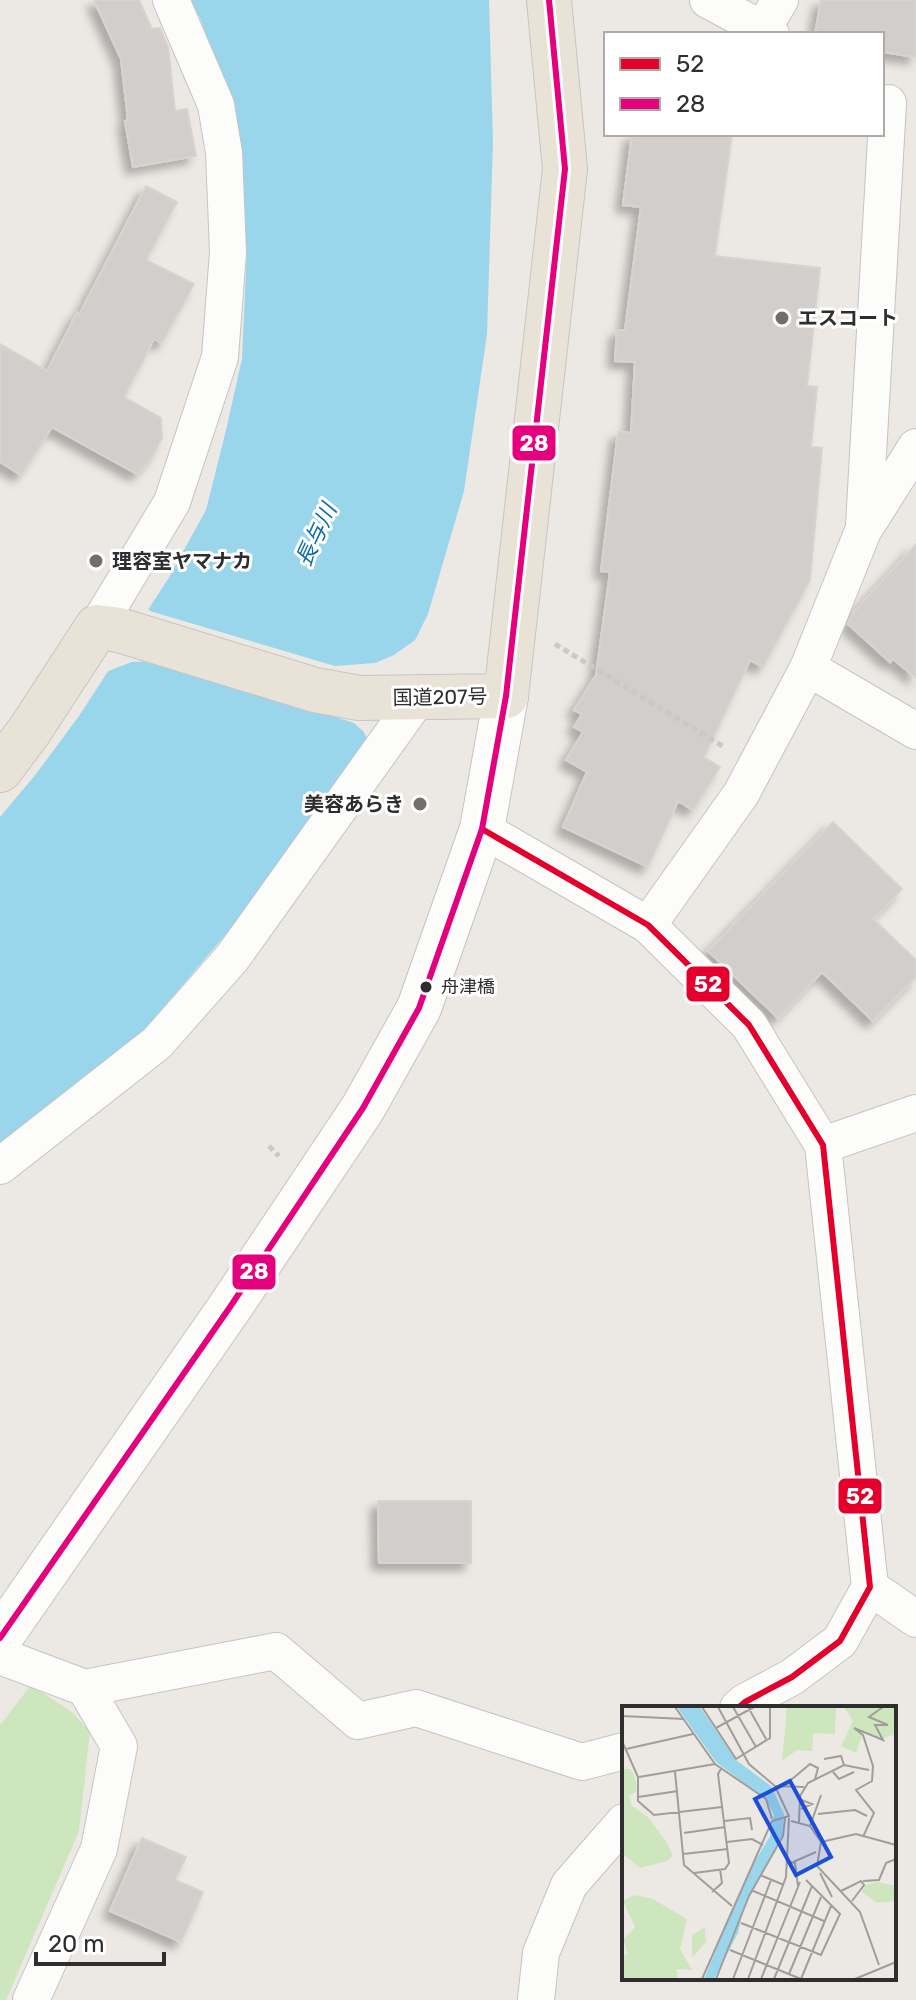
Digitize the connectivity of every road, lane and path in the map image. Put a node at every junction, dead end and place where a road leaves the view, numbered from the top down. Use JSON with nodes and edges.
{"nodes":[{"id":1,"x":171,"y":0,"type":"edge"},
{"id":2,"x":549,"y":0,"type":"edge"},
{"id":3,"x":708,"y":0,"type":"edge"},
{"id":4,"x":771,"y":21,"type":"edge"},
{"id":5,"x":895,"y":108,"type":"edge"},
{"id":6,"x":911,"y":465,"type":"edge"},
{"id":7,"x":863,"y":531,"type":"junction"},
{"id":8,"x":515,"y":620,"type":"junction"},
{"id":9,"x":108,"y":628,"type":"junction"},
{"id":10,"x":808,"y":668,"type":"junction"},
{"id":11,"x":506,"y":696,"type":"junction"},
{"id":12,"x":404,"y":698,"type":"junction"},
{"id":13,"x":916,"y":731,"type":"edge"},
{"id":14,"x":756,"y":767,"type":"junction"},
{"id":15,"x":0,"y":770,"type":"edge"},
{"id":16,"x":482,"y":829,"type":"junction"},
{"id":17,"x":648,"y":925,"type":"junction"},
{"id":18,"x":916,"y":1113,"type":"edge"},
{"id":19,"x":823,"y":1145,"type":"junction"},
{"id":20,"x":0,"y":1166,"type":"edge"},
{"id":21,"x":870,"y":1587,"type":"junction"},
{"id":22,"x":916,"y":1619,"type":"edge"},
{"id":23,"x":0,"y":1638,"type":"edge"},
{"id":24,"x":0,"y":1656,"type":"edge"},
{"id":25,"x":85,"y":1688,"type":"junction"},
{"id":26,"x":740,"y":1706,"type":"edge"},
{"id":27,"x":622,"y":1752,"type":"edge"},
{"id":28,"x":622,"y":1824,"type":"edge"},
{"id":29,"x":31,"y":2000,"type":"edge"},
{"id":30,"x":536,"y":2000,"type":"edge"}],
"edges":[{"from":1,"to":9,"type":"street"},
{"from":2,"to":8,"type":"highway","name":"国道207号"},
{"from":3,"to":4,"type":"street"},
{"from":5,"to":7,"type":"street"},
{"from":6,"to":7,"type":"street"},
{"from":7,"to":10,"type":"street"},
{"from":8,"to":11,"type":"highway","name":"国道207号"},
{"from":8,"to":14,"type":"path"},
{"from":9,"to":12,"type":"highway","name":"国道207号"},
{"from":9,"to":15,"type":"highway"},
{"from":10,"to":13,"type":"street"},
{"from":10,"to":14,"type":"street"},
{"from":11,"to":12,"type":"highway","name":"国道207号"},
{"from":11,"to":16,"type":"street"},
{"from":12,"to":20,"type":"street"},
{"from":14,"to":17,"type":"street"},
{"from":16,"to":17,"type":"street"},
{"from":16,"to":23,"type":"street"},
{"from":17,"to":19,"type":"street"},
{"from":18,"to":19,"type":"street"},
{"from":19,"to":21,"type":"street"},
{"from":21,"to":22,"type":"street"},
{"from":21,"to":26,"type":"street"},
{"from":24,"to":25,"type":"street"},
{"from":25,"to":27,"type":"street"},
{"from":25,"to":29,"type":"street"},
{"from":28,"to":30,"type":"street"}]}
